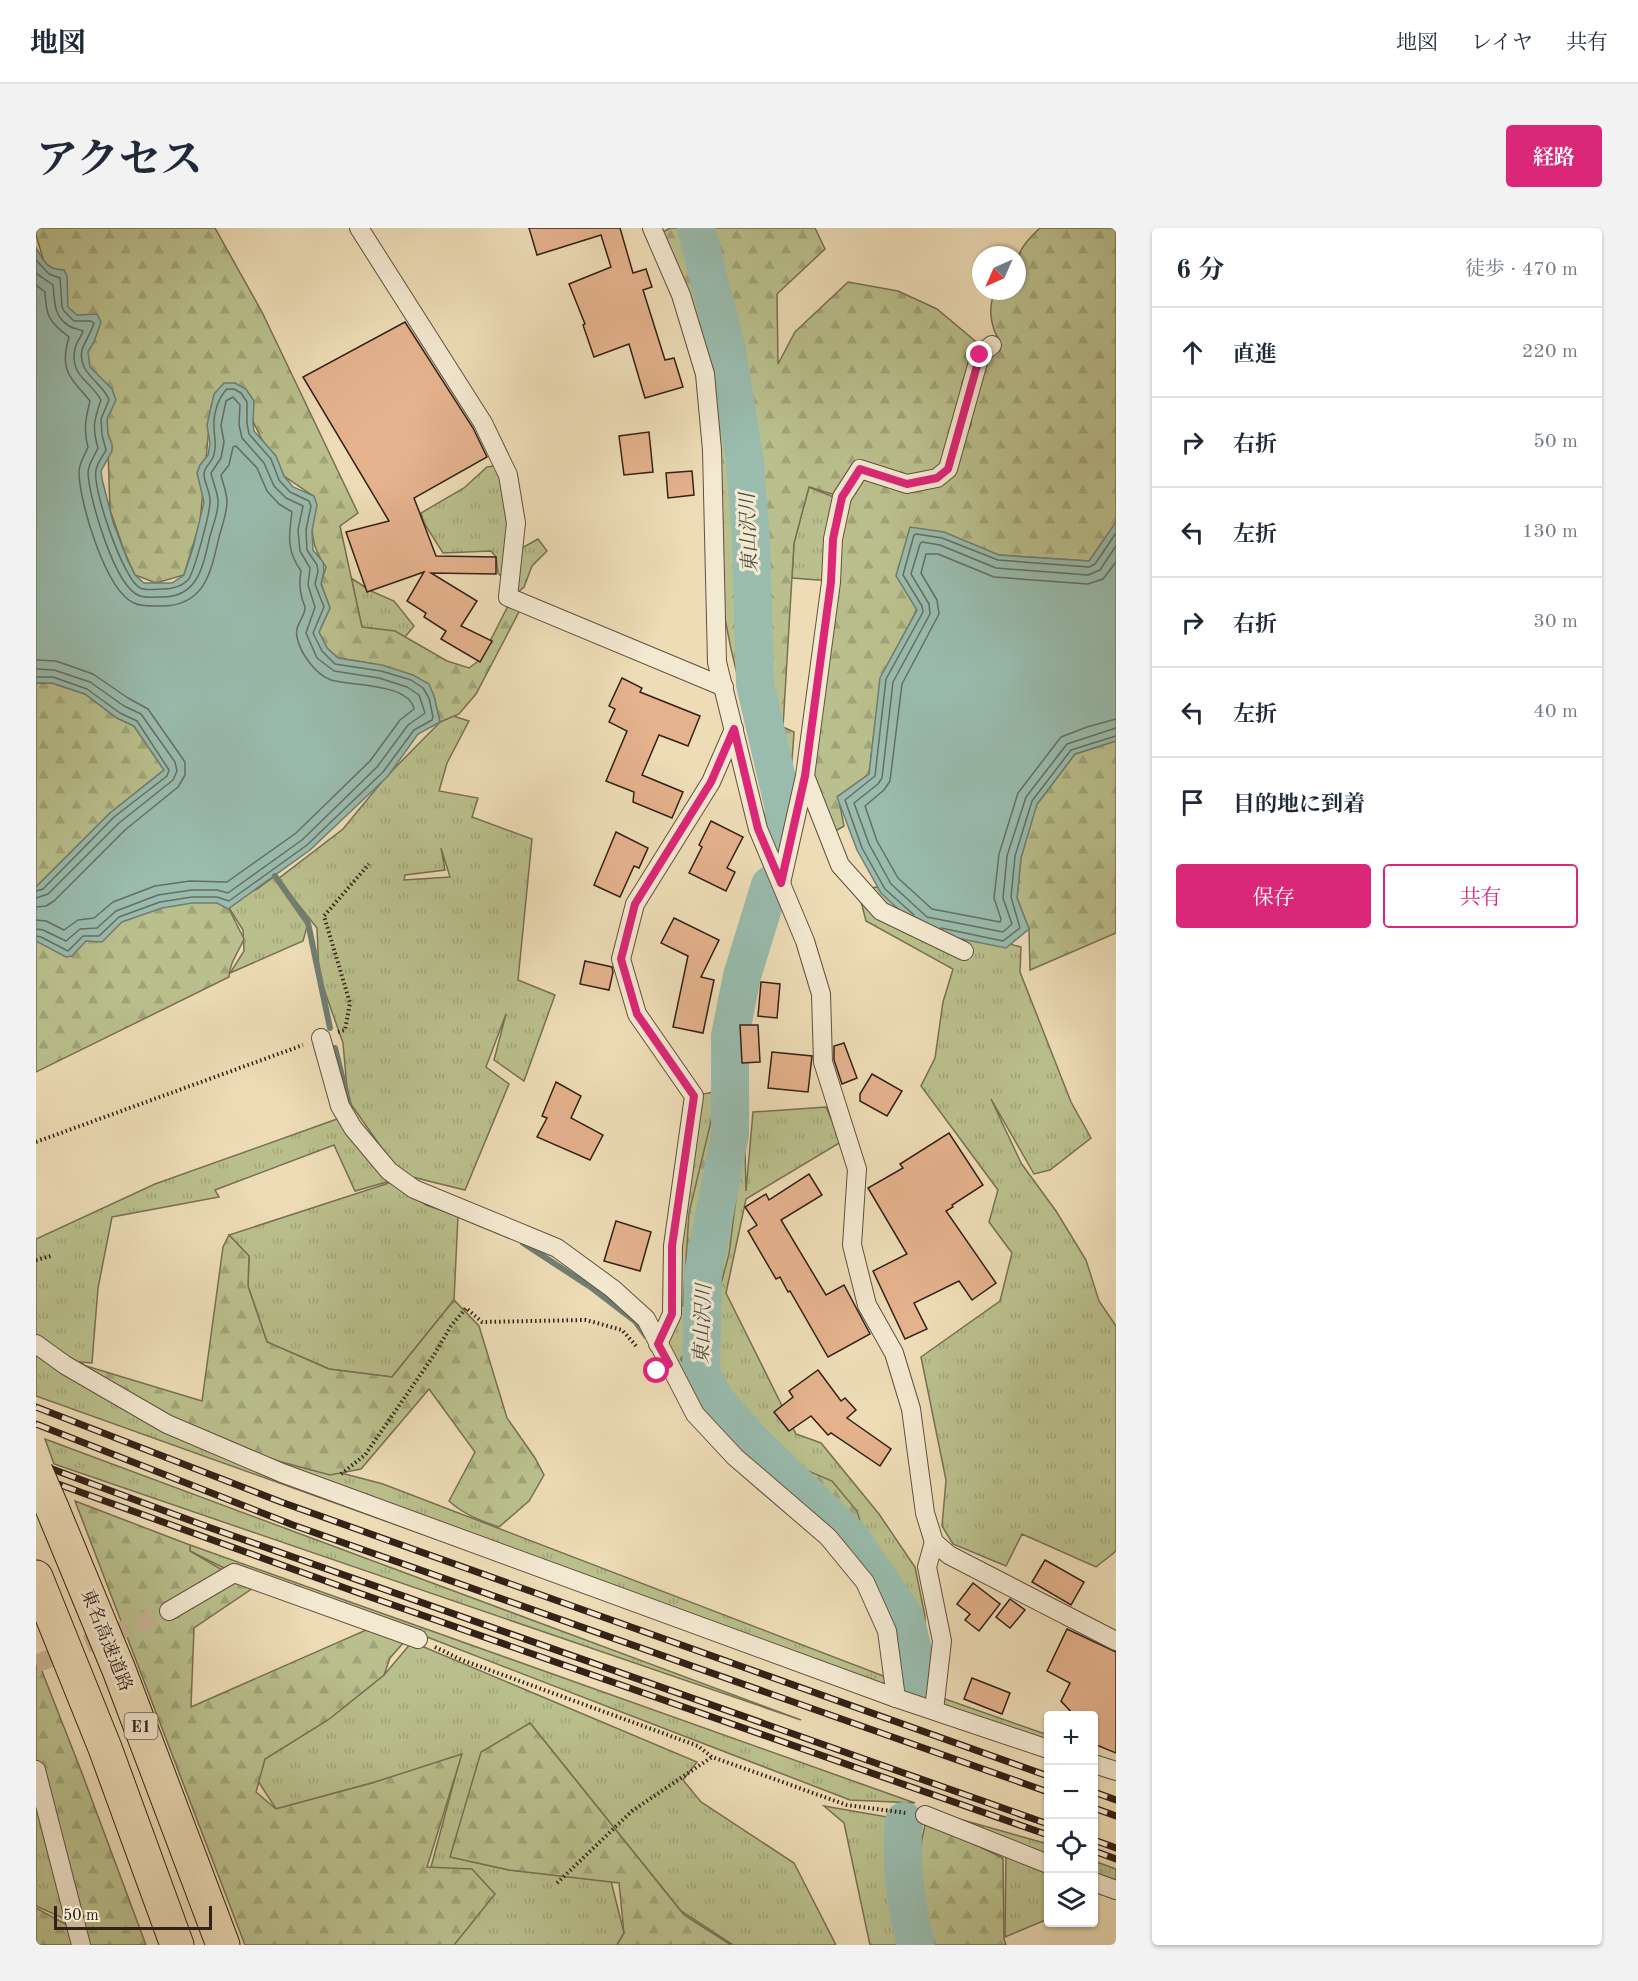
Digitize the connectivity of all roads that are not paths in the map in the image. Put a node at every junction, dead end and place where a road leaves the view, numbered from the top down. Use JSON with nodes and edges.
{"nodes":[{"id":1,"x":359,"y":228,"type":"edge"},
{"id":2,"x":652,"y":228,"type":"edge"},
{"id":3,"x":992,"y":345,"type":"dead end"},
{"id":4,"x":724,"y":687,"type":"junction"},
{"id":5,"x":734,"y":729,"type":"junction"},
{"id":6,"x":805,"y":776,"type":"junction"},
{"id":7,"x":781,"y":883,"type":"junction"},
{"id":8,"x":964,"y":951,"type":"dead end"},
{"id":9,"x":321,"y":1038,"type":"road end"},
{"id":10,"x":36,"y":1344,"type":"edge"},
{"id":11,"x":658,"y":1344,"type":"junction"},
{"id":12,"x":36,"y":1471,"type":"edge"},
{"id":13,"x":934,"y":1542,"type":"junction"},
{"id":14,"x":36,"y":1577,"type":"edge"},
{"id":15,"x":169,"y":1611,"type":"tunnel mouth"},
{"id":16,"x":417,"y":1639,"type":"road end"},
{"id":17,"x":1116,"y":1641,"type":"edge"},
{"id":18,"x":896,"y":1698,"type":"junction"},
{"id":19,"x":934,"y":1710,"type":"junction"},
{"id":20,"x":1044,"y":1748,"type":"edge"},
{"id":21,"x":1097,"y":1765,"type":"edge"},
{"id":22,"x":36,"y":1770,"type":"edge"},
{"id":23,"x":1116,"y":1771,"type":"edge"},
{"id":24,"x":925,"y":1815,"type":"road end"},
{"id":25,"x":1044,"y":1862,"type":"edge"},
{"id":26,"x":1098,"y":1883,"type":"edge"},
{"id":27,"x":1116,"y":1890,"type":"edge"},
{"id":28,"x":81,"y":1945,"type":"edge"},
{"id":29,"x":177,"y":1945,"type":"edge"},
{"id":30,"x":223,"y":1945,"type":"edge"}],
"edges":[{"from":1,"to":4,"type":"street"},
{"from":2,"to":4,"type":"street"},
{"from":3,"to":6,"type":"street"},
{"from":4,"to":5,"type":"street"},
{"from":5,"to":7,"type":"street"},
{"from":5,"to":11,"type":"street"},
{"from":6,"to":7,"type":"street"},
{"from":6,"to":8,"type":"street"},
{"from":7,"to":13,"type":"street"},
{"from":9,"to":11,"type":"street"},
{"from":10,"to":18,"type":"street"},
{"from":11,"to":18,"type":"street"},
{"from":12,"to":30,"type":"highway","name":"東名高速道路","number":"E1","bridge":true},
{"from":13,"to":17,"type":"street"},
{"from":13,"to":19,"type":"street"},
{"from":14,"to":29,"type":"highway","number":"E1"},
{"from":15,"to":16,"type":"street"},
{"from":18,"to":19,"type":"street"},
{"from":19,"to":20,"type":"street"},
{"from":21,"to":23,"type":"street"},
{"from":22,"to":28,"type":"street"},
{"from":24,"to":25,"type":"street"},
{"from":26,"to":27,"type":"street"}]}
